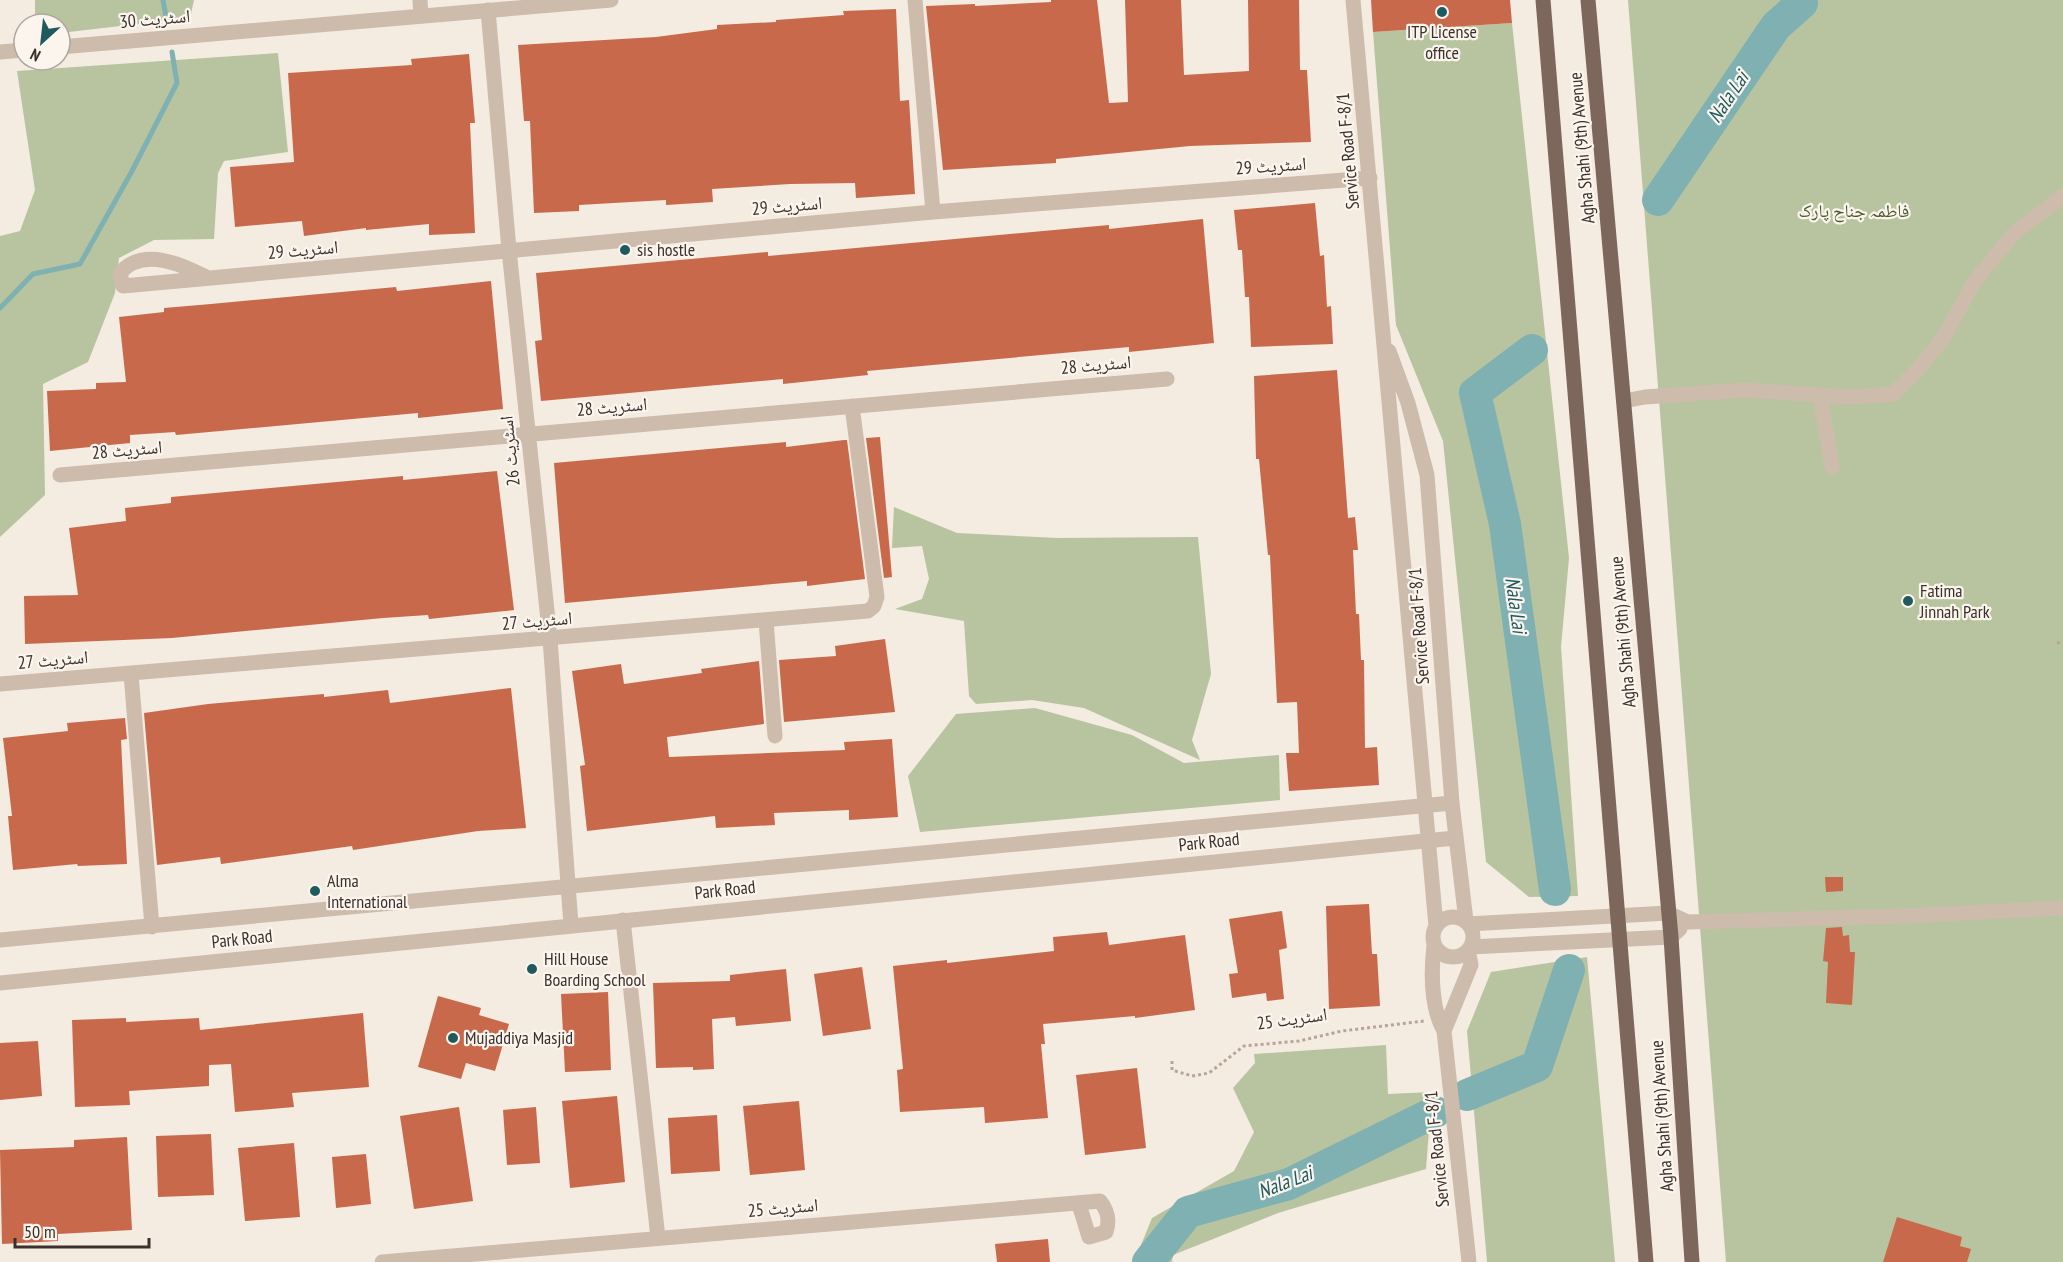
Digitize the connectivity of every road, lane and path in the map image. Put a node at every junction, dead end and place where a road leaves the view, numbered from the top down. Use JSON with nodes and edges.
{"nodes":[{"id":1,"x":420,"y":0,"type":"edge"},
{"id":2,"x":611,"y":0,"type":"edge"},
{"id":3,"x":915,"y":0,"type":"edge"},
{"id":4,"x":1353,"y":0,"type":"edge"},
{"id":5,"x":1544,"y":0,"type":"edge"},
{"id":6,"x":1588,"y":0,"type":"edge"},
{"id":7,"x":488,"y":10,"type":"junction"},
{"id":8,"x":421,"y":16,"type":"junction"},
{"id":9,"x":72,"y":46,"type":"edge"},
{"id":10,"x":1370,"y":178,"type":"junction"},
{"id":11,"x":2063,"y":196,"type":"edge"},
{"id":12,"x":933,"y":212,"type":"junction"},
{"id":13,"x":509,"y":250,"type":"junction"},
{"id":14,"x":208,"y":278,"type":"junction"},
{"id":15,"x":1383,"y":334,"type":"junction"},
{"id":16,"x":1167,"y":379,"type":"dead end"},
{"id":17,"x":1820,"y":395,"type":"junction"},
{"id":18,"x":1624,"y":401,"type":"junction"},
{"id":19,"x":852,"y":406,"type":"junction"},
{"id":20,"x":528,"y":434,"type":"junction"},
{"id":21,"x":1832,"y":467,"type":"dead end"},
{"id":22,"x":60,"y":475,"type":"dead end"},
{"id":23,"x":765,"y":621,"type":"junction"},
{"id":24,"x":550,"y":639,"type":"junction"},
{"id":25,"x":2063,"y":642,"type":"edge"},
{"id":26,"x":2057,"y":643,"type":"dead end"},
{"id":27,"x":130,"y":674,"type":"junction"},
{"id":28,"x":0,"y":684,"type":"edge"},
{"id":29,"x":775,"y":736,"type":"dead end"},
{"id":30,"x":1452,"y":803,"type":"junction"},
{"id":31,"x":1426,"y":806,"type":"junction"},
{"id":32,"x":1455,"y":838,"type":"junction"},
{"id":33,"x":1429,"y":839,"type":"junction"},
{"id":34,"x":567,"y":889,"type":"junction"},
{"id":35,"x":2063,"y":908,"type":"edge"},
{"id":36,"x":1668,"y":913,"type":"junction"},
{"id":37,"x":1616,"y":916,"type":"junction"},
{"id":38,"x":622,"y":920,"type":"junction"},
{"id":39,"x":1688,"y":922,"type":"junction"},
{"id":40,"x":1467,"y":923,"type":"junction"},
{"id":41,"x":571,"y":925,"type":"junction"},
{"id":42,"x":1436,"y":926,"type":"junction"},
{"id":43,"x":152,"y":927,"type":"junction"},
{"id":44,"x":1671,"y":937,"type":"junction"},
{"id":45,"x":1619,"y":939,"type":"junction"},
{"id":46,"x":0,"y":940,"type":"edge"},
{"id":47,"x":1434,"y":945,"type":"junction"},
{"id":48,"x":1469,"y":949,"type":"junction"},
{"id":49,"x":0,"y":983,"type":"edge"},
{"id":50,"x":1441,"y":1025,"type":"junction"},
{"id":51,"x":1172,"y":1061,"type":"dead end"},
{"id":52,"x":1079,"y":1204,"type":"dead end"},
{"id":53,"x":658,"y":1238,"type":"junction"},
{"id":54,"x":382,"y":1262,"type":"edge"},
{"id":55,"x":1469,"y":1262,"type":"edge"},
{"id":56,"x":1646,"y":1262,"type":"edge"},
{"id":57,"x":1692,"y":1262,"type":"edge"}],
"edges":[{"from":1,"to":8,"type":"street"},
{"from":2,"to":7,"type":"street","name":"اسٹریٹ 30"},
{"from":3,"to":12,"type":"street"},
{"from":4,"to":10,"type":"street","name":"Service Road F-8/1"},
{"from":5,"to":37,"type":"main road","name":"Agha Shahi (9th) Avenue"},
{"from":6,"to":18,"type":"main road","name":"Agha Shahi (9th) Avenue"},
{"from":7,"to":8,"type":"street","name":"اسٹریٹ 30"},
{"from":7,"to":13,"type":"street","name":"اسٹریٹ 26"},
{"from":8,"to":9,"type":"street","name":"اسٹریٹ 30"},
{"from":10,"to":12,"type":"street","name":"اسٹریٹ 29"},
{"from":10,"to":15,"type":"street","name":"Service Road F-8/1"},
{"from":11,"to":17,"type":"street"},
{"from":12,"to":13,"type":"street","name":"اسٹریٹ 29"},
{"from":13,"to":14,"type":"street","name":"اسٹریٹ 29"},
{"from":13,"to":20,"type":"street","name":"اسٹریٹ 26"},
{"from":14,"to":14,"type":"street","name":"اسٹریٹ 29"},
{"from":15,"to":30,"type":"street","name":"Service Road F-8/1"},
{"from":15,"to":31,"type":"street","name":"Service Road F-8/1"},
{"from":16,"to":19,"type":"street","name":"اسٹریٹ 28"},
{"from":17,"to":18,"type":"street"},
{"from":17,"to":21,"type":"street"},
{"from":18,"to":36,"type":"main road","name":"Agha Shahi (9th) Avenue"},
{"from":19,"to":20,"type":"street","name":"اسٹریٹ 28"},
{"from":19,"to":23,"type":"street","name":"اسٹریٹ 27"},
{"from":20,"to":22,"type":"street","name":"اسٹریٹ 28"},
{"from":20,"to":24,"type":"street","name":"اسٹریٹ 26"},
{"from":23,"to":24,"type":"street","name":"اسٹریٹ 27"},
{"from":23,"to":29,"type":"street"},
{"from":24,"to":27,"type":"street","name":"اسٹریٹ 27"},
{"from":24,"to":34,"type":"street","name":"اسٹریٹ 26"},
{"from":25,"to":26,"type":"path"},
{"from":27,"to":28,"type":"street","name":"اسٹریٹ 27"},
{"from":27,"to":43,"type":"street"},
{"from":30,"to":31,"type":"street","name":"Park Road"},
{"from":30,"to":32,"type":"street","name":"Service Road F-8/1"},
{"from":31,"to":33,"type":"street","name":"Service Road F-8/1"},
{"from":31,"to":34,"type":"street","name":"Park Road"},
{"from":32,"to":33,"type":"street","name":"Park Road"},
{"from":32,"to":40,"type":"street","name":"Service Road F-8/1"},
{"from":33,"to":38,"type":"street","name":"Park Road"},
{"from":33,"to":42,"type":"street","name":"Service Road F-8/1"},
{"from":34,"to":41,"type":"street","name":"اسٹریٹ 26"},
{"from":34,"to":43,"type":"street","name":"Park Road"},
{"from":35,"to":39,"type":"street"},
{"from":36,"to":37,"type":"street"},
{"from":36,"to":39,"type":"street"},
{"from":36,"to":44,"type":"main road","name":"Agha Shahi (9th) Avenue"},
{"from":37,"to":40,"type":"street"},
{"from":37,"to":45,"type":"main road","name":"Agha Shahi (9th) Avenue"},
{"from":38,"to":41,"type":"street","name":"Park Road"},
{"from":38,"to":53,"type":"street"},
{"from":39,"to":44,"type":"street"},
{"from":40,"to":42,"type":"street"},
{"from":40,"to":48,"type":"street"},
{"from":41,"to":49,"type":"street","name":"Park Road"},
{"from":42,"to":47,"type":"street"},
{"from":43,"to":46,"type":"street","name":"Park Road"},
{"from":44,"to":45,"type":"street"},
{"from":44,"to":57,"type":"main road","name":"Agha Shahi (9th) Avenue"},
{"from":45,"to":48,"type":"street"},
{"from":45,"to":56,"type":"main road","name":"Agha Shahi (9th) Avenue"},
{"from":47,"to":48,"type":"street"},
{"from":47,"to":50,"type":"street","name":"Service Road F-8/1"},
{"from":48,"to":50,"type":"street","name":"Service Road F-8/1"},
{"from":50,"to":51,"type":"path","name":"اسٹریٹ 25"},
{"from":50,"to":55,"type":"street","name":"Service Road F-8/1"},
{"from":52,"to":53,"type":"street","name":"اسٹریٹ 25"},
{"from":53,"to":54,"type":"street","name":"اسٹریٹ 25"}]}
